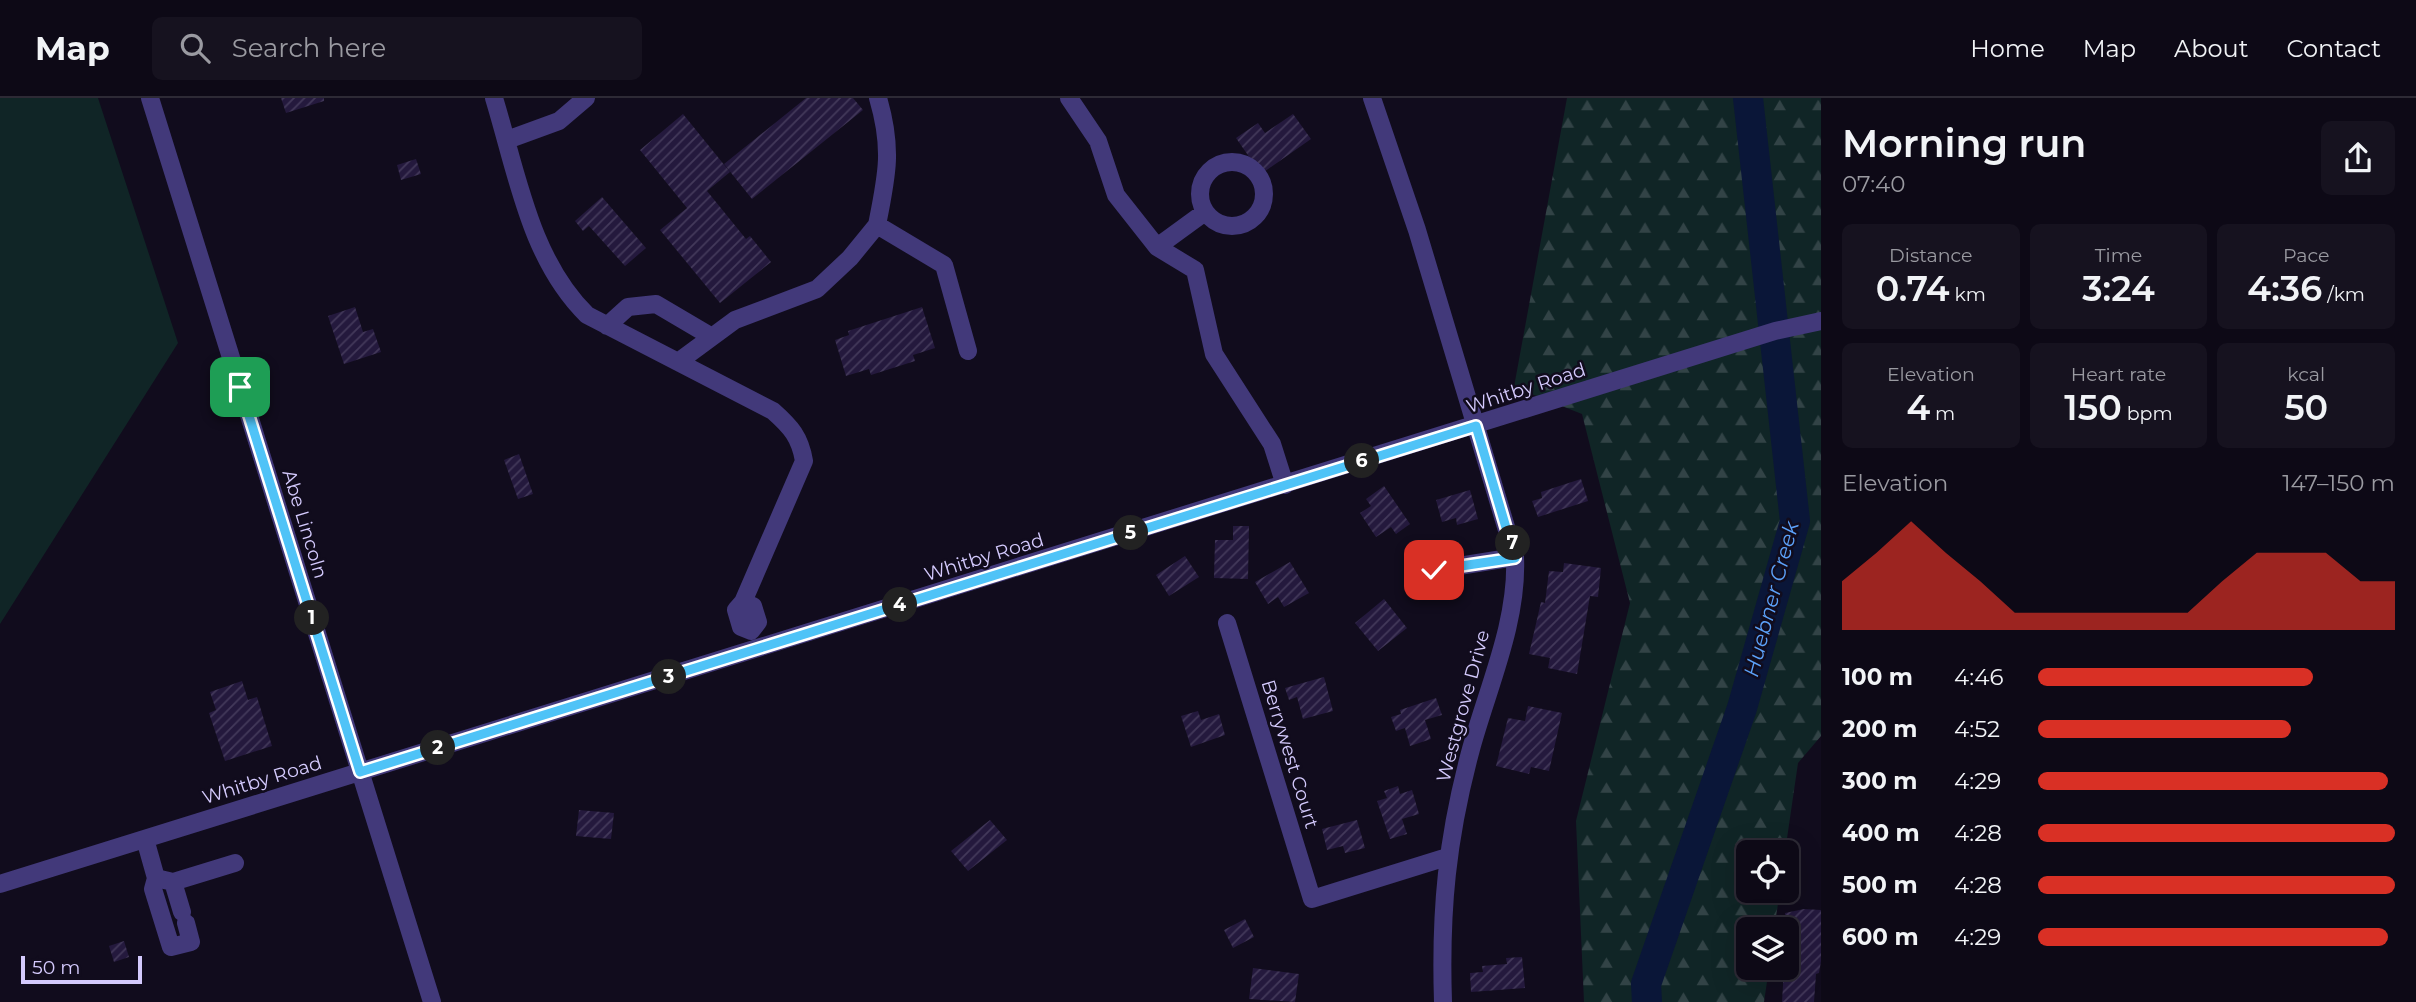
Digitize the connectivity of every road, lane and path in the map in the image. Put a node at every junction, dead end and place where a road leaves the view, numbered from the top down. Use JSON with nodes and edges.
{"nodes":[{"id":1,"x":150,"y":98,"type":"edge"},
{"id":2,"x":494,"y":98,"type":"edge"},
{"id":3,"x":586,"y":98,"type":"edge"},
{"id":4,"x":878,"y":98,"type":"edge"},
{"id":5,"x":1069,"y":98,"type":"edge"},
{"id":6,"x":1372,"y":98,"type":"edge"},
{"id":7,"x":507,"y":139,"type":"junction"},
{"id":8,"x":1205,"y":212,"type":"dead end"},
{"id":9,"x":877,"y":225,"type":"junction"},
{"id":10,"x":1157,"y":247,"type":"junction"},
{"id":11,"x":1821,"y":321,"type":"edge"},
{"id":12,"x":607,"y":326,"type":"junction"},
{"id":13,"x":712,"y":337,"type":"junction"},
{"id":14,"x":968,"y":352,"type":"dead end"},
{"id":15,"x":678,"y":362,"type":"junction"},
{"id":16,"x":1476,"y":426,"type":"junction"},
{"id":17,"x":1285,"y":485,"type":"junction"},
{"id":18,"x":1515,"y":558,"type":"junction"},
{"id":19,"x":1434,"y":570,"type":"dead end"},
{"id":20,"x":1227,"y":623,"type":"dead end"},
{"id":21,"x":757,"y":650,"type":"junction"},
{"id":22,"x":360,"y":772,"type":"junction"},
{"id":23,"x":145,"y":839,"type":"junction"},
{"id":24,"x":1447,"y":857,"type":"junction"},
{"id":25,"x":236,"y":863,"type":"dead end"},
{"id":26,"x":165,"y":880,"type":"junction"},
{"id":27,"x":0,"y":884,"type":"edge"},
{"id":28,"x":432,"y":1002,"type":"edge"},
{"id":29,"x":1443,"y":1002,"type":"edge"}],
"edges":[{"from":1,"to":22,"type":"street","name":"Abe Lincoln"},
{"from":2,"to":7,"type":"street"},
{"from":3,"to":7,"type":"street"},
{"from":4,"to":9,"type":"street"},
{"from":5,"to":10,"type":"street"},
{"from":6,"to":16,"type":"street","name":"Westgrove Drive"},
{"from":7,"to":12,"type":"street"},
{"from":8,"to":10,"type":"street"},
{"from":9,"to":13,"type":"street"},
{"from":9,"to":14,"type":"street"},
{"from":10,"to":17,"type":"street"},
{"from":11,"to":16,"type":"street","name":"Whitby Road"},
{"from":12,"to":13,"type":"street"},
{"from":12,"to":15,"type":"street"},
{"from":13,"to":15,"type":"street"},
{"from":15,"to":21,"type":"street"},
{"from":16,"to":17,"type":"street","name":"Whitby Road"},
{"from":16,"to":18,"type":"street","name":"Westgrove Drive"},
{"from":17,"to":21,"type":"street","name":"Whitby Road"},
{"from":18,"to":19,"type":"street"},
{"from":18,"to":24,"type":"street","name":"Westgrove Drive"},
{"from":20,"to":24,"type":"street","name":"Berrywest Court"},
{"from":21,"to":22,"type":"street","name":"Whitby Road"},
{"from":22,"to":23,"type":"street","name":"Whitby Road"},
{"from":22,"to":28,"type":"street","name":"Abe Lincoln"},
{"from":23,"to":26,"type":"street"},
{"from":23,"to":27,"type":"street","name":"Whitby Road"},
{"from":24,"to":29,"type":"street","name":"Westgrove Drive"},
{"from":25,"to":26,"type":"street"},
{"from":26,"to":26,"type":"street"}]}
